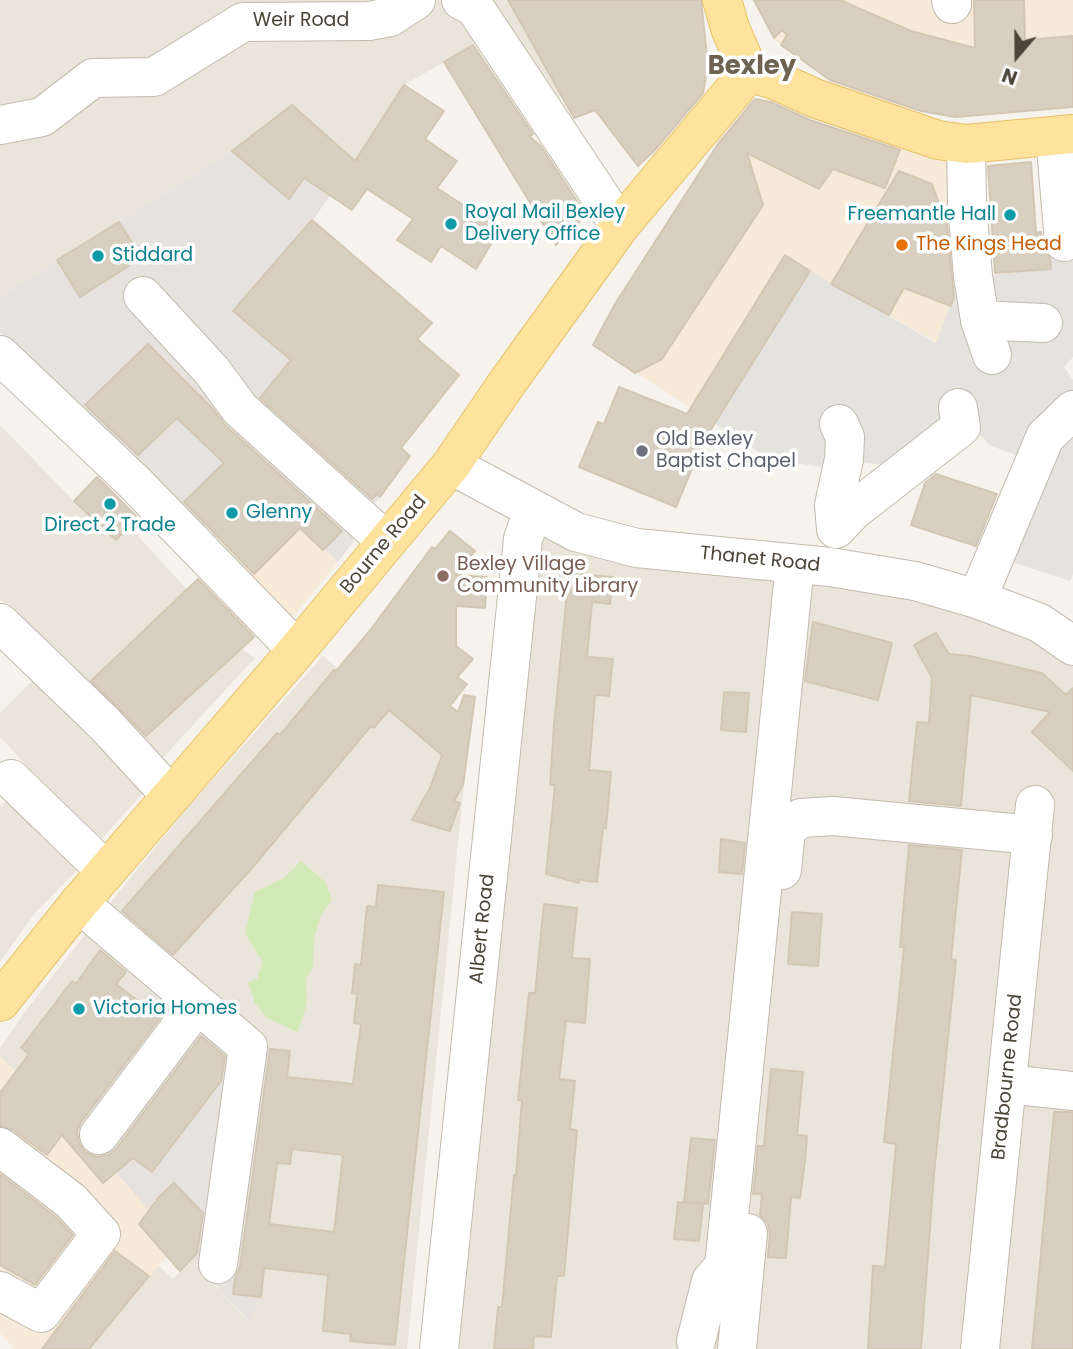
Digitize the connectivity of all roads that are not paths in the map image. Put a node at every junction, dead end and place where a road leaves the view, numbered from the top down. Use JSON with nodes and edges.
{"nodes":[{"id":1,"x":416,"y":0,"type":"edge"},
{"id":2,"x":461,"y":0,"type":"edge"},
{"id":3,"x":722,"y":0,"type":"edge"},
{"id":4,"x":749,"y":72,"type":"junction"},
{"id":5,"x":0,"y":125,"type":"edge"},
{"id":6,"x":1064,"y":135,"type":"edge"},
{"id":7,"x":966,"y":144,"type":"junction"},
{"id":8,"x":620,"y":226,"type":"junction"},
{"id":9,"x":1064,"y":242,"type":"dead end"},
{"id":10,"x":144,"y":296,"type":"dead end"},
{"id":11,"x":1043,"y":324,"type":"dead end"},
{"id":12,"x":0,"y":355,"type":"edge"},
{"id":13,"x":958,"y":408,"type":"dead end"},
{"id":14,"x":1073,"y":410,"type":"edge"},
{"id":15,"x":839,"y":424,"type":"dead end"},
{"id":16,"x":451,"y":465,"type":"junction"},
{"id":17,"x":533,"y":510,"type":"junction"},
{"id":18,"x":836,"y":529,"type":"junction"},
{"id":19,"x":386,"y":541,"type":"junction"},
{"id":20,"x":813,"y":566,"type":"junction"},
{"id":21,"x":977,"y":599,"type":"junction"},
{"id":22,"x":0,"y":622,"type":"edge"},
{"id":23,"x":1073,"y":646,"type":"edge"},
{"id":24,"x":297,"y":650,"type":"junction"},
{"id":25,"x":11,"y":779,"type":"dead end"},
{"id":26,"x":171,"y":796,"type":"junction"},
{"id":27,"x":106,"y":871,"type":"junction"},
{"id":28,"x":79,"y":903,"type":"junction"},
{"id":29,"x":0,"y":1002,"type":"edge"},
{"id":30,"x":197,"y":1005,"type":"junction"},
{"id":31,"x":1007,"y":1084,"type":"junction"},
{"id":32,"x":1073,"y":1091,"type":"edge"},
{"id":33,"x":99,"y":1135,"type":"dead end"},
{"id":34,"x":0,"y":1147,"type":"edge"},
{"id":35,"x":218,"y":1264,"type":"dead end"},
{"id":36,"x":0,"y":1291,"type":"edge"},
{"id":37,"x":696,"y":1341,"type":"dead end"},
{"id":38,"x":439,"y":1349,"type":"edge"},
{"id":39,"x":737,"y":1349,"type":"edge"},
{"id":40,"x":980,"y":1349,"type":"edge"}],
"edges":[{"from":1,"to":5,"type":"street","name":"Weir Road"},
{"from":2,"to":8,"type":"street"},
{"from":3,"to":4,"type":"main road"},
{"from":4,"to":7,"type":"main road"},
{"from":4,"to":8,"type":"main road","name":"Bourne Road"},
{"from":6,"to":7,"type":"main road"},
{"from":6,"to":9,"type":"street"},
{"from":7,"to":11,"type":"street"},
{"from":8,"to":16,"type":"main road","name":"Bourne Road"},
{"from":10,"to":19,"type":"street"},
{"from":12,"to":24,"type":"street"},
{"from":13,"to":18,"type":"street"},
{"from":14,"to":21,"type":"street"},
{"from":15,"to":18,"type":"street"},
{"from":16,"to":17,"type":"street","name":"Thanet Road"},
{"from":16,"to":19,"type":"main road","name":"Bourne Road"},
{"from":17,"to":20,"type":"street","name":"Thanet Road"},
{"from":17,"to":38,"type":"street","name":"Albert Road"},
{"from":18,"to":20,"type":"street"},
{"from":19,"to":24,"type":"main road","name":"Bourne Road"},
{"from":20,"to":21,"type":"street","name":"Thanet Road"},
{"from":20,"to":37,"type":"street"},
{"from":21,"to":23,"type":"street","name":"Thanet Road"},
{"from":22,"to":26,"type":"street"},
{"from":24,"to":26,"type":"main road","name":"Bourne Road"},
{"from":25,"to":27,"type":"street"},
{"from":26,"to":27,"type":"main road","name":"Bourne Road"},
{"from":27,"to":28,"type":"main road","name":"Bourne Road"},
{"from":28,"to":29,"type":"main road","name":"Bourne Road"},
{"from":28,"to":30,"type":"street"},
{"from":30,"to":33,"type":"street"},
{"from":30,"to":35,"type":"street"},
{"from":31,"to":32,"type":"street"},
{"from":31,"to":39,"type":"street","name":"Bradbourne Road"},
{"from":31,"to":40,"type":"street","name":"Bradbourne Road"},
{"from":34,"to":36,"type":"street"}]}
